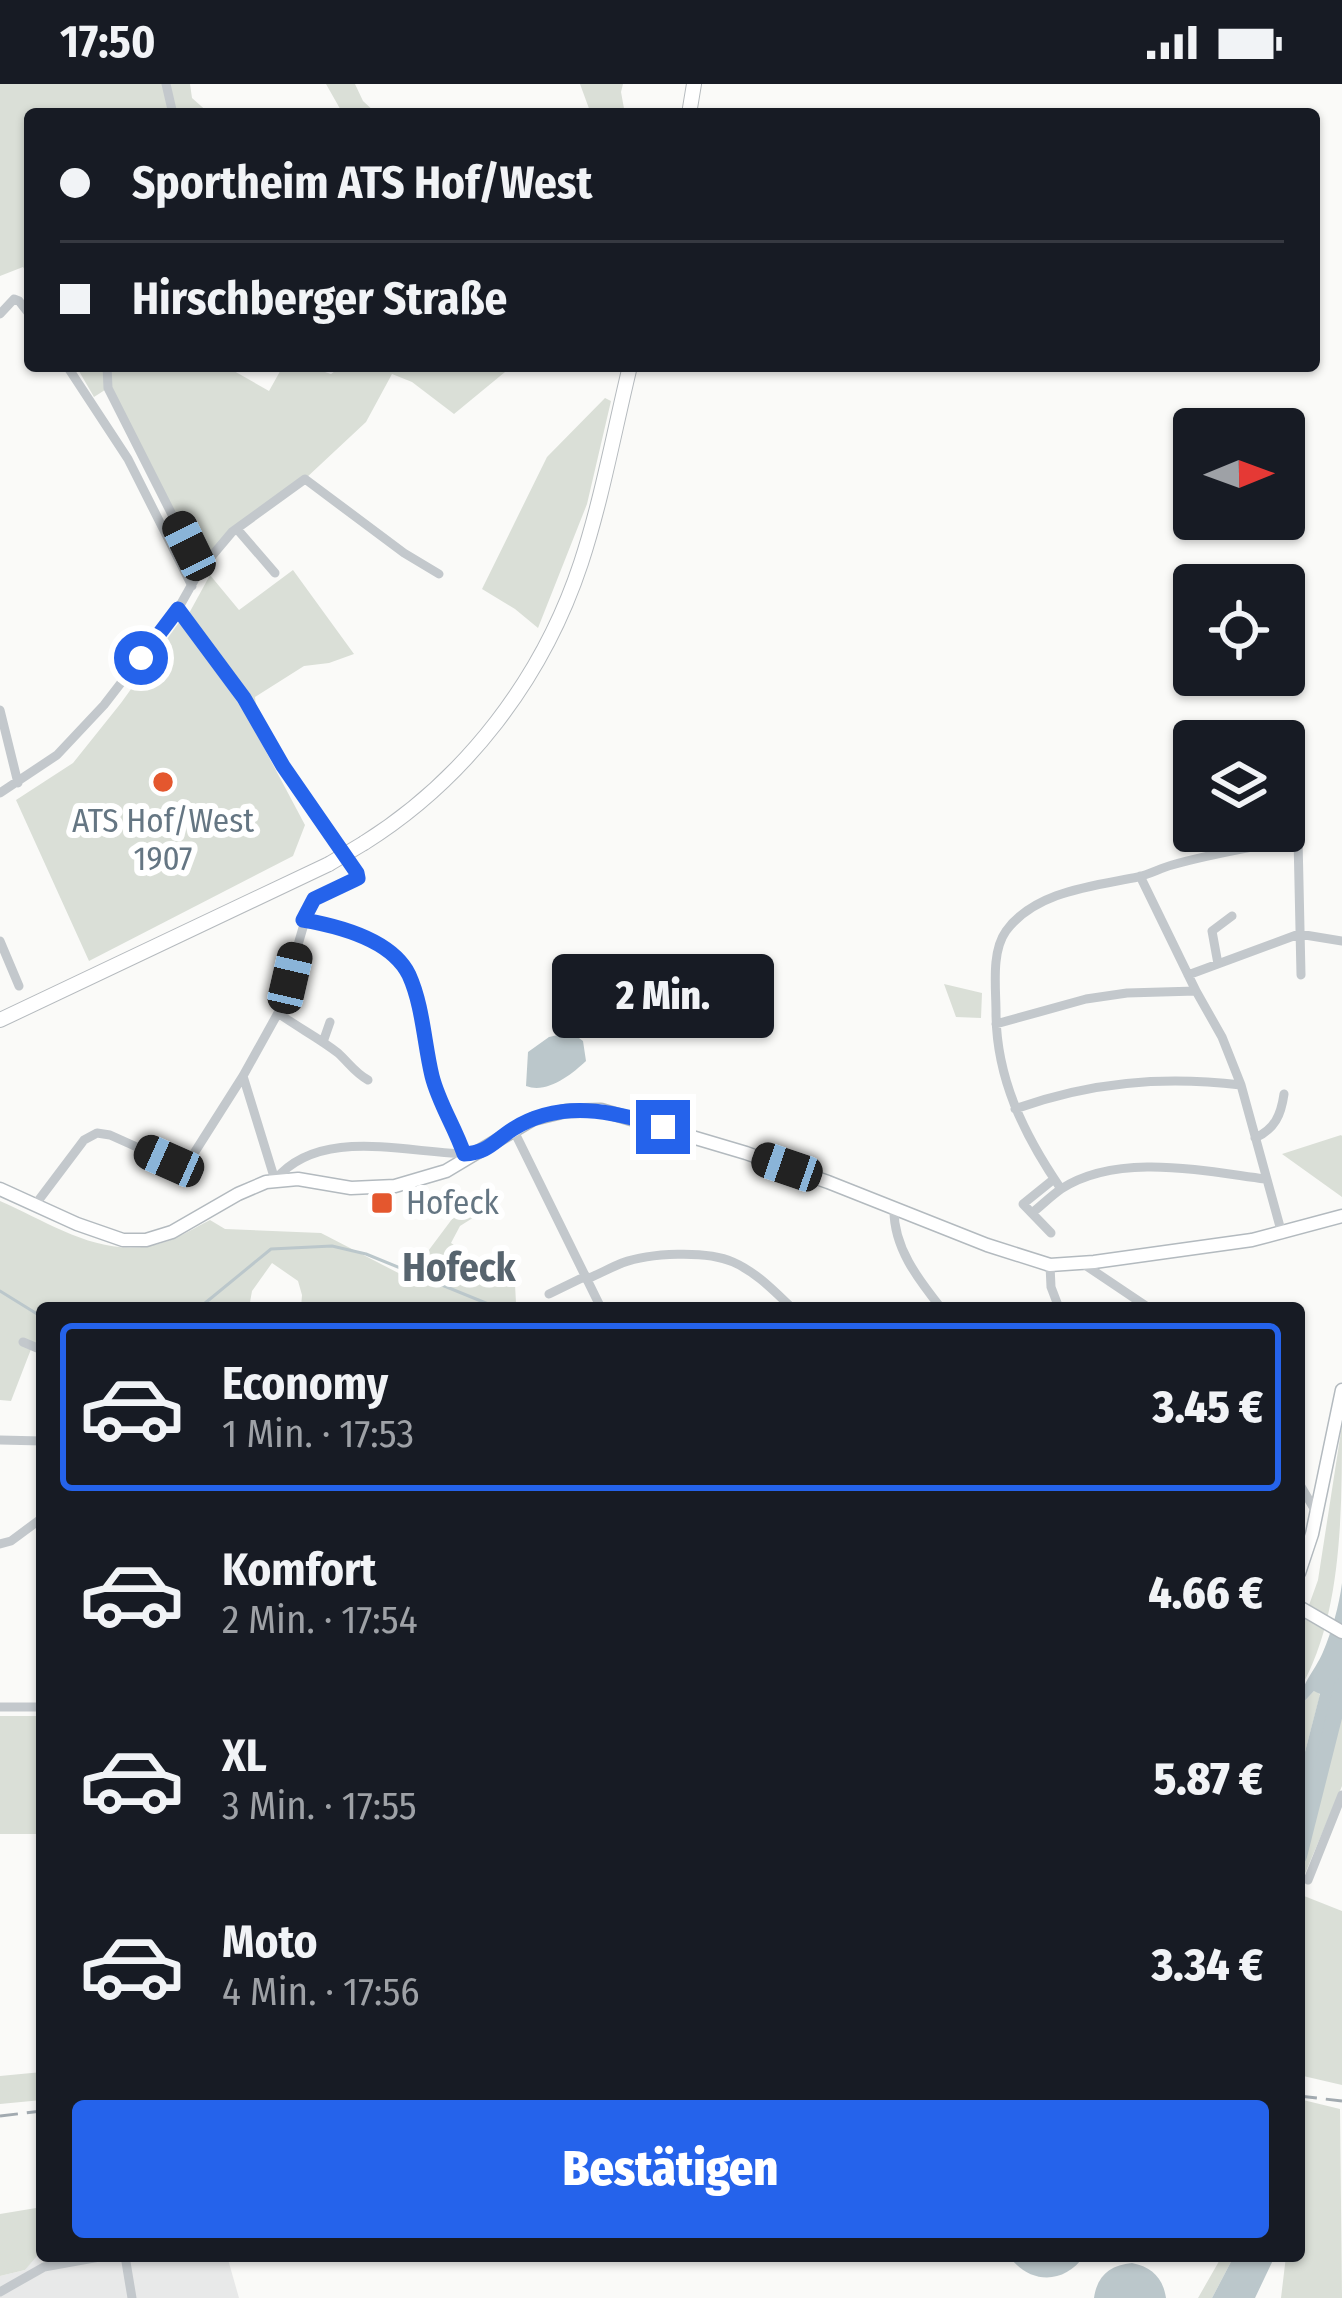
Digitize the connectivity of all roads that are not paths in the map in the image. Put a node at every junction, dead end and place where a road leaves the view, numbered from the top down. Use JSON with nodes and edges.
{"nodes":[{"id":1,"x":24,"y":307,"type":"edge"},
{"id":2,"x":0,"y":314,"type":"edge"},
{"id":3,"x":72,"y":372,"type":"edge"},
{"id":4,"x":107,"y":372,"type":"edge"},
{"id":5,"x":629,"y":372,"type":"edge"},
{"id":6,"x":237,"y":529,"type":"junction"},
{"id":7,"x":200,"y":570,"type":"junction"},
{"id":8,"x":275,"y":573,"type":"dead end"},
{"id":9,"x":439,"y":574,"type":"dead end"},
{"id":10,"x":192,"y":586,"type":"junction"},
{"id":11,"x":178,"y":609,"type":"junction"},
{"id":12,"x":0,"y":710,"type":"edge"},
{"id":13,"x":18,"y":784,"type":"junction"},
{"id":14,"x":0,"y":793,"type":"edge"},
{"id":15,"x":1140,"y":876,"type":"junction"},
{"id":16,"x":1232,"y":916,"type":"dead end"},
{"id":17,"x":303,"y":920,"type":"junction"},
{"id":18,"x":1299,"y":934,"type":"junction"},
{"id":19,"x":1342,"y":940,"type":"edge"},
{"id":20,"x":0,"y":941,"type":"edge"},
{"id":21,"x":1218,"y":964,"type":"junction"},
{"id":22,"x":1188,"y":975,"type":"junction"},
{"id":23,"x":1301,"y":976,"type":"dead end"},
{"id":24,"x":19,"y":986,"type":"dead end"},
{"id":25,"x":1196,"y":992,"type":"junction"},
{"id":26,"x":278,"y":1013,"type":"junction"},
{"id":27,"x":0,"y":1020,"type":"edge"},
{"id":28,"x":330,"y":1022,"type":"dead end"},
{"id":29,"x":996,"y":1024,"type":"junction"},
{"id":30,"x":323,"y":1042,"type":"junction"},
{"id":31,"x":243,"y":1076,"type":"junction"},
{"id":32,"x":368,"y":1080,"type":"dead end"},
{"id":33,"x":1241,"y":1085,"type":"junction"},
{"id":34,"x":1284,"y":1094,"type":"dead end"},
{"id":35,"x":1015,"y":1109,"type":"junction"},
{"id":36,"x":514,"y":1129,"type":"junction"},
{"id":37,"x":1255,"y":1138,"type":"junction"},
{"id":38,"x":464,"y":1154,"type":"junction"},
{"id":39,"x":480,"y":1154,"type":"junction"},
{"id":40,"x":1265,"y":1179,"type":"junction"},
{"id":41,"x":274,"y":1180,"type":"junction"},
{"id":42,"x":1058,"y":1184,"type":"junction"},
{"id":43,"x":0,"y":1189,"type":"edge"},
{"id":44,"x":34,"y":1204,"type":"junction"},
{"id":45,"x":894,"y":1208,"type":"junction"},
{"id":46,"x":1342,"y":1216,"type":"edge"},
{"id":47,"x":1051,"y":1233,"type":"dead end"},
{"id":48,"x":1282,"y":1234,"type":"junction"},
{"id":49,"x":1050,"y":1265,"type":"junction"},
{"id":50,"x":1084,"y":1265,"type":"junction"},
{"id":51,"x":586,"y":1278,"type":"junction"},
{"id":52,"x":549,"y":1294,"type":"dead end"},
{"id":53,"x":598,"y":1302,"type":"edge"},
{"id":54,"x":786,"y":1302,"type":"edge"},
{"id":55,"x":936,"y":1302,"type":"edge"},
{"id":56,"x":1057,"y":1302,"type":"edge"},
{"id":57,"x":1140,"y":1302,"type":"edge"},
{"id":58,"x":23,"y":1342,"type":"dead end"},
{"id":59,"x":36,"y":1347,"type":"edge"},
{"id":60,"x":1342,"y":1390,"type":"edge"},
{"id":61,"x":0,"y":1440,"type":"edge"},
{"id":62,"x":36,"y":1441,"type":"edge"},
{"id":63,"x":1305,"y":1493,"type":"edge"},
{"id":64,"x":1316,"y":1512,"type":"junction"},
{"id":65,"x":36,"y":1523,"type":"edge"},
{"id":66,"x":0,"y":1544,"type":"edge"},
{"id":67,"x":1305,"y":1560,"type":"edge"},
{"id":68,"x":1305,"y":1610,"type":"edge"},
{"id":69,"x":1342,"y":1632,"type":"edge"},
{"id":70,"x":0,"y":1707,"type":"edge"},
{"id":71,"x":36,"y":1707,"type":"edge"},
{"id":72,"x":1342,"y":1796,"type":"edge"},
{"id":73,"x":1307,"y":1880,"type":"dead end"},
{"id":74,"x":72,"y":2262,"type":"edge"},
{"id":75,"x":126,"y":2262,"type":"edge"},
{"id":76,"x":0,"y":2292,"type":"edge"},
{"id":77,"x":132,"y":2298,"type":"edge"}],
"edges":[{"from":1,"to":2,"type":"street"},
{"from":3,"to":10,"type":"street"},
{"from":4,"to":7,"type":"street"},
{"from":5,"to":27,"type":"main road","bridge":true},
{"from":6,"to":7,"type":"street"},
{"from":6,"to":8,"type":"street"},
{"from":6,"to":9,"type":"street"},
{"from":7,"to":10,"type":"street"},
{"from":10,"to":11,"type":"street"},
{"from":11,"to":13,"type":"street"},
{"from":11,"to":17,"type":"street"},
{"from":12,"to":13,"type":"street"},
{"from":13,"to":14,"type":"street"},
{"from":15,"to":18,"type":"street"},
{"from":15,"to":22,"type":"street"},
{"from":15,"to":29,"type":"street"},
{"from":16,"to":21,"type":"street"},
{"from":17,"to":26,"type":"street"},
{"from":17,"to":38,"type":"street"},
{"from":18,"to":19,"type":"street"},
{"from":18,"to":21,"type":"street"},
{"from":18,"to":23,"type":"street"},
{"from":20,"to":24,"type":"street"},
{"from":21,"to":22,"type":"street"},
{"from":22,"to":25,"type":"street"},
{"from":25,"to":29,"type":"street"},
{"from":25,"to":33,"type":"street"},
{"from":26,"to":30,"type":"street"},
{"from":26,"to":31,"type":"street"},
{"from":28,"to":30,"type":"street"},
{"from":29,"to":35,"type":"street"},
{"from":30,"to":32,"type":"street"},
{"from":31,"to":41,"type":"street"},
{"from":31,"to":44,"type":"street"},
{"from":33,"to":35,"type":"street"},
{"from":33,"to":37,"type":"street"},
{"from":34,"to":37,"type":"street"},
{"from":35,"to":42,"type":"street"},
{"from":36,"to":39,"type":"main road"},
{"from":36,"to":45,"type":"main road"},
{"from":36,"to":51,"type":"street"},
{"from":37,"to":40,"type":"street"},
{"from":38,"to":39,"type":"street"},
{"from":38,"to":41,"type":"street"},
{"from":39,"to":41,"type":"main road"},
{"from":40,"to":42,"type":"street"},
{"from":40,"to":48,"type":"street"},
{"from":41,"to":44,"type":"main road"},
{"from":42,"to":47,"type":"street"},
{"from":43,"to":44,"type":"main road"},
{"from":45,"to":49,"type":"main road"},
{"from":45,"to":55,"type":"street"},
{"from":46,"to":48,"type":"main road"},
{"from":48,"to":50,"type":"main road"},
{"from":49,"to":50,"type":"main road"},
{"from":49,"to":56,"type":"street"},
{"from":50,"to":57,"type":"street"},
{"from":51,"to":52,"type":"street"},
{"from":51,"to":53,"type":"street"},
{"from":51,"to":54,"type":"street"},
{"from":58,"to":59,"type":"street"},
{"from":60,"to":64,"type":"main road"},
{"from":61,"to":62,"type":"street"},
{"from":63,"to":64,"type":"street"},
{"from":64,"to":67,"type":"main road"},
{"from":65,"to":66,"type":"street"},
{"from":68,"to":69,"type":"main road"},
{"from":70,"to":71,"type":"street"},
{"from":72,"to":73,"type":"street"},
{"from":74,"to":76,"type":"street"},
{"from":75,"to":77,"type":"street"}]}
